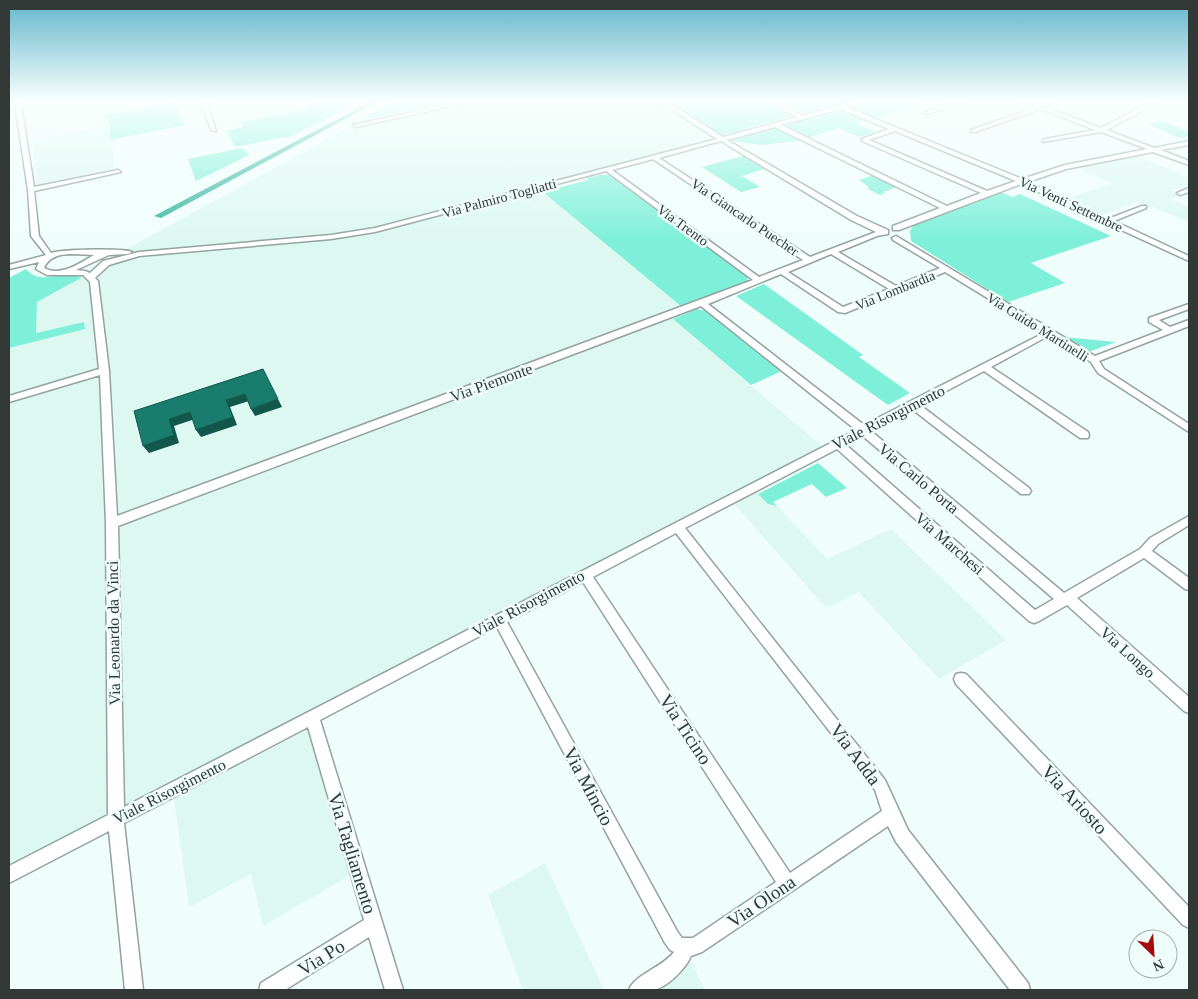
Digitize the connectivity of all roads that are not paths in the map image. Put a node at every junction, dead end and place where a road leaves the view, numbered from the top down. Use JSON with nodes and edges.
{"nodes":[{"id":1,"x":24,"y":147,"type":"edge"},
{"id":2,"x":693,"y":147,"type":"edge"},
{"id":3,"x":735,"y":147,"type":"edge"},
{"id":4,"x":820,"y":147,"type":"edge"},
{"id":5,"x":879,"y":147,"type":"edge"},
{"id":6,"x":938,"y":147,"type":"edge"},
{"id":7,"x":1145,"y":147,"type":"edge"},
{"id":8,"x":1171,"y":147,"type":"edge"},
{"id":9,"x":1154,"y":150,"type":"junction"},
{"id":10,"x":654,"y":157,"type":"junction"},
{"id":11,"x":1189,"y":163,"type":"edge"},
{"id":12,"x":606,"y":169,"type":"junction"},
{"id":13,"x":118,"y":172,"type":"dead end"},
{"id":14,"x":1021,"y":181,"type":"junction"},
{"id":15,"x":31,"y":190,"type":"junction"},
{"id":16,"x":1189,"y":190,"type":"edge"},
{"id":17,"x":986,"y":193,"type":"junction"},
{"id":18,"x":1180,"y":193,"type":"dead end"},
{"id":19,"x":1144,"y":207,"type":"dead end"},
{"id":20,"x":945,"y":208,"type":"junction"},
{"id":21,"x":1108,"y":221,"type":"junction"},
{"id":22,"x":869,"y":226,"type":"junction"},
{"id":23,"x":895,"y":232,"type":"junction"},
{"id":24,"x":870,"y":237,"type":"junction"},
{"id":25,"x":44,"y":247,"type":"junction"},
{"id":26,"x":68,"y":251,"type":"junction"},
{"id":27,"x":155,"y":252,"type":"junction"},
{"id":28,"x":833,"y":252,"type":"junction"},
{"id":29,"x":50,"y":257,"type":"junction"},
{"id":30,"x":1189,"y":260,"type":"edge"},
{"id":31,"x":810,"y":262,"type":"junction"},
{"id":32,"x":87,"y":265,"type":"junction"},
{"id":33,"x":12,"y":266,"type":"edge"},
{"id":34,"x":40,"y":268,"type":"junction"},
{"id":35,"x":945,"y":269,"type":"junction"},
{"id":36,"x":783,"y":272,"type":"junction"},
{"id":37,"x":759,"y":281,"type":"junction"},
{"id":38,"x":895,"y":290,"type":"junction"},
{"id":39,"x":702,"y":303,"type":"junction"},
{"id":40,"x":1189,"y":306,"type":"edge"},
{"id":41,"x":1189,"y":323,"type":"edge"},
{"id":42,"x":1170,"y":330,"type":"junction"},
{"id":43,"x":1045,"y":332,"type":"junction"},
{"id":44,"x":1094,"y":360,"type":"junction"},
{"id":45,"x":984,"y":367,"type":"junction"},
{"id":46,"x":104,"y":371,"type":"junction"},
{"id":47,"x":9,"y":399,"type":"edge"},
{"id":48,"x":912,"y":404,"type":"junction"},
{"id":49,"x":1189,"y":429,"type":"edge"},
{"id":50,"x":862,"y":430,"type":"junction"},
{"id":51,"x":1084,"y":435,"type":"dead end"},
{"id":52,"x":837,"y":443,"type":"junction"},
{"id":53,"x":1025,"y":491,"type":"dead end"},
{"id":54,"x":1189,"y":520,"type":"edge"},
{"id":55,"x":112,"y":523,"type":"junction"},
{"id":56,"x":677,"y":526,"type":"junction"},
{"id":57,"x":1144,"y":552,"type":"junction"},
{"id":58,"x":585,"y":574,"type":"junction"},
{"id":59,"x":1189,"y":585,"type":"edge"},
{"id":60,"x":1065,"y":599,"type":"junction"},
{"id":61,"x":499,"y":619,"type":"junction"},
{"id":62,"x":961,"y":679,"type":"dead end"},
{"id":63,"x":1189,"y":706,"type":"edge"},
{"id":64,"x":312,"y":716,"type":"junction"},
{"id":65,"x":890,"y":815,"type":"junction"},
{"id":66,"x":116,"y":819,"type":"junction"},
{"id":67,"x":9,"y":875,"type":"edge"},
{"id":68,"x":787,"y":884,"type":"junction"},
{"id":69,"x":1189,"y":920,"type":"edge"},
{"id":70,"x":374,"y":924,"type":"junction"},
{"id":71,"x":685,"y":948,"type":"junction"},
{"id":72,"x":134,"y":990,"type":"edge"},
{"id":73,"x":268,"y":990,"type":"edge"},
{"id":74,"x":394,"y":990,"type":"edge"},
{"id":75,"x":638,"y":990,"type":"edge"},
{"id":76,"x":1021,"y":990,"type":"edge"}],
"edges":[{"from":1,"to":15,"type":"street"},
{"from":2,"to":10,"type":"street","name":"Via Palmiro Togliatti"},
{"from":3,"to":22,"type":"street","name":"Via Guido Martinelli"},
{"from":4,"to":20,"type":"street"},
{"from":5,"to":17,"type":"street"},
{"from":6,"to":14,"type":"street","name":"Via Venti Settembre"},
{"from":7,"to":9,"type":"street"},
{"from":8,"to":9,"type":"street"},
{"from":9,"to":11,"type":"street"},
{"from":9,"to":14,"type":"street"},
{"from":10,"to":12,"type":"street","name":"Via Palmiro Togliatti"},
{"from":10,"to":31,"type":"street","name":"Via Giancarlo Puecher"},
{"from":12,"to":27,"type":"street","name":"Via Palmiro Togliatti"},
{"from":12,"to":37,"type":"street","name":"Via Trento"},
{"from":13,"to":15,"type":"street"},
{"from":14,"to":17,"type":"street"},
{"from":14,"to":21,"type":"street","name":"Via Venti Settembre"},
{"from":15,"to":25,"type":"street"},
{"from":16,"to":18,"type":"street"},
{"from":17,"to":20,"type":"street"},
{"from":19,"to":21,"type":"street"},
{"from":20,"to":23,"type":"street"},
{"from":21,"to":30,"type":"street","name":"Via Venti Settembre"},
{"from":22,"to":23,"type":"street","name":"Via Guido Martinelli"},
{"from":22,"to":24,"type":"street"},
{"from":23,"to":24,"type":"street","name":"Via Piemonte"},
{"from":23,"to":24,"type":"street","name":"Via Piemonte"},
{"from":23,"to":35,"type":"street","name":"Via Guido Martinelli"},
{"from":24,"to":28,"type":"street","name":"Via Piemonte"},
{"from":25,"to":26,"type":"street"},
{"from":25,"to":29,"type":"street"},
{"from":26,"to":29,"type":"street"},
{"from":26,"to":32,"type":"street"},
{"from":27,"to":32,"type":"street","name":"Via Palmiro Togliatti"},
{"from":27,"to":32,"type":"street","name":"Via Palmiro Togliatti"},
{"from":28,"to":31,"type":"street","name":"Via Piemonte"},
{"from":28,"to":38,"type":"street"},
{"from":29,"to":33,"type":"street"},
{"from":29,"to":34,"type":"street"},
{"from":31,"to":36,"type":"street","name":"Via Piemonte"},
{"from":32,"to":34,"type":"street"},
{"from":32,"to":46,"type":"street","name":"Via Leonardo da Vinci"},
{"from":33,"to":34,"type":"street"},
{"from":35,"to":38,"type":"street","name":"Via Lombardia"},
{"from":35,"to":43,"type":"street","name":"Via Guido Martinelli"},
{"from":36,"to":37,"type":"street","name":"Via Piemonte"},
{"from":36,"to":38,"type":"street","name":"Via Lombardia"},
{"from":37,"to":39,"type":"street","name":"Via Piemonte"},
{"from":39,"to":50,"type":"street","name":"Via Carlo Porta"},
{"from":39,"to":55,"type":"street","name":"Via Piemonte"},
{"from":40,"to":42,"type":"street"},
{"from":41,"to":42,"type":"street"},
{"from":42,"to":44,"type":"street"},
{"from":43,"to":44,"type":"street","name":"Via Guido Martinelli"},
{"from":43,"to":45,"type":"street","name":"Viale Risorgimento"},
{"from":44,"to":49,"type":"street","name":"Via Guido Martinelli"},
{"from":45,"to":48,"type":"street","name":"Viale Risorgimento"},
{"from":45,"to":51,"type":"street"},
{"from":46,"to":47,"type":"street"},
{"from":46,"to":55,"type":"street","name":"Via Leonardo da Vinci"},
{"from":48,"to":50,"type":"street","name":"Viale Risorgimento"},
{"from":48,"to":53,"type":"street"},
{"from":50,"to":52,"type":"street","name":"Viale Risorgimento"},
{"from":50,"to":60,"type":"street","name":"Via Carlo Porta"},
{"from":52,"to":56,"type":"street","name":"Viale Risorgimento"},
{"from":52,"to":60,"type":"street","name":"Via Marchesi"},
{"from":54,"to":57,"type":"street"},
{"from":55,"to":66,"type":"street","name":"Via Leonardo da Vinci"},
{"from":56,"to":58,"type":"street","name":"Viale Risorgimento"},
{"from":56,"to":65,"type":"street","name":"Via Adda"},
{"from":57,"to":59,"type":"street"},
{"from":57,"to":60,"type":"street"},
{"from":58,"to":61,"type":"street","name":"Viale Risorgimento"},
{"from":58,"to":68,"type":"street","name":"Via Ticino"},
{"from":60,"to":63,"type":"street","name":"Via Longo"},
{"from":61,"to":64,"type":"street","name":"Viale Risorgimento"},
{"from":61,"to":71,"type":"street","name":"Via Mincio"},
{"from":62,"to":69,"type":"street","name":"Via Ariosto"},
{"from":64,"to":66,"type":"street","name":"Viale Risorgimento"},
{"from":64,"to":70,"type":"street","name":"Via Tagliamento"},
{"from":65,"to":68,"type":"street","name":"Via Olona"},
{"from":65,"to":76,"type":"street","name":"Via Adda"},
{"from":66,"to":67,"type":"street","name":"Viale Risorgimento"},
{"from":66,"to":72,"type":"street","name":"Via Leonardo da Vinci"},
{"from":68,"to":71,"type":"street","name":"Via Olona"},
{"from":70,"to":73,"type":"street","name":"Via Po"},
{"from":70,"to":74,"type":"street","name":"Via Tagliamento"},
{"from":71,"to":75,"type":"street"}]}
